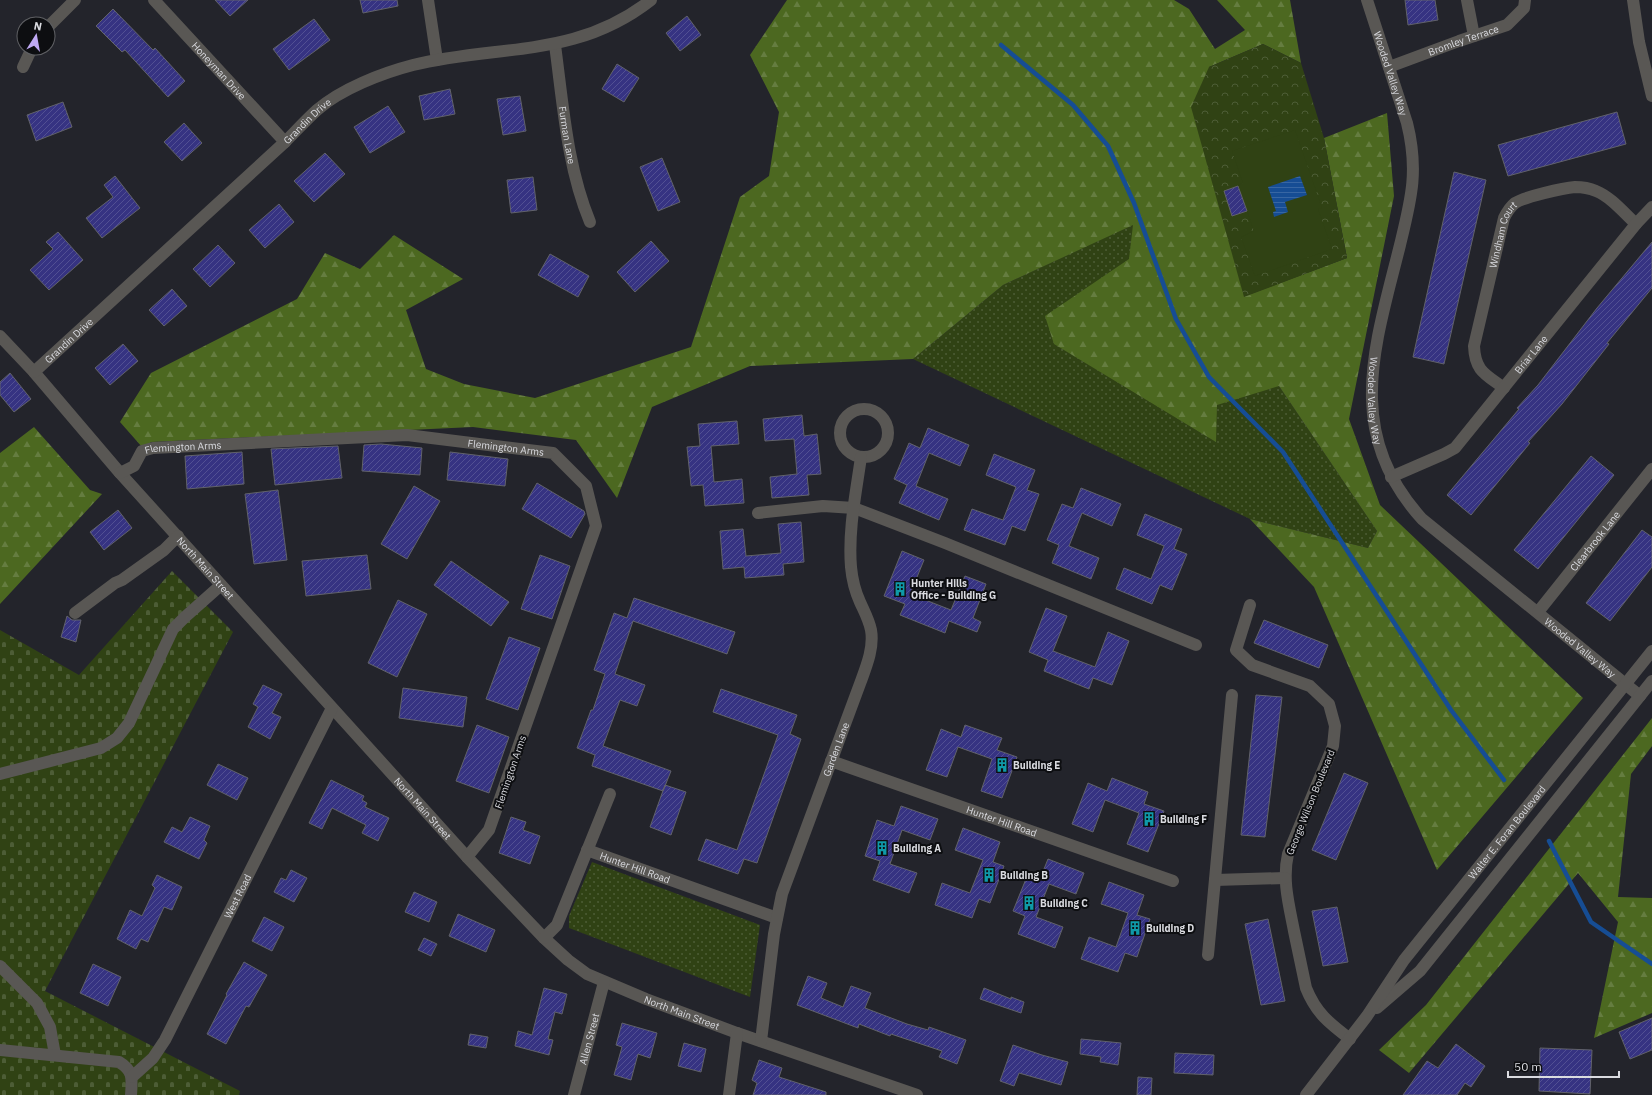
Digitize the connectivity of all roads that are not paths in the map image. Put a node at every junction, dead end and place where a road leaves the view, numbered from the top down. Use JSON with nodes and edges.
{"nodes":[{"id":1,"x":75,"y":0,"type":"edge"},
{"id":2,"x":154,"y":0,"type":"edge"},
{"id":3,"x":428,"y":0,"type":"edge"},
{"id":4,"x":652,"y":0,"type":"edge"},
{"id":5,"x":1367,"y":0,"type":"edge"},
{"id":6,"x":1467,"y":0,"type":"edge"},
{"id":7,"x":1525,"y":0,"type":"edge"},
{"id":8,"x":1633,"y":0,"type":"edge"},
{"id":9,"x":56,"y":19,"type":"edge"},
{"id":10,"x":1474,"y":36,"type":"junction"},
{"id":11,"x":555,"y":45,"type":"junction"},
{"id":12,"x":28,"y":56,"type":"edge"},
{"id":13,"x":437,"y":60,"type":"junction"},
{"id":14,"x":23,"y":67,"type":"dead end"},
{"id":15,"x":1390,"y":67,"type":"junction"},
{"id":16,"x":1652,"y":96,"type":"edge"},
{"id":17,"x":285,"y":142,"type":"junction"},
{"id":18,"x":1652,"y":207,"type":"edge"},
{"id":19,"x":590,"y":222,"type":"dead end"},
{"id":20,"x":1636,"y":224,"type":"junction"},
{"id":21,"x":0,"y":336,"type":"edge"},
{"id":22,"x":34,"y":372,"type":"junction"},
{"id":23,"x":1504,"y":388,"type":"junction"},
{"id":24,"x":861,"y":457,"type":"dead end"},
{"id":25,"x":1652,"y":469,"type":"edge"},
{"id":26,"x":120,"y":473,"type":"junction"},
{"id":27,"x":1391,"y":477,"type":"junction"},
{"id":28,"x":854,"y":508,"type":"junction"},
{"id":29,"x":758,"y":513,"type":"dead end"},
{"id":30,"x":178,"y":536,"type":"junction"},
{"id":31,"x":221,"y":585,"type":"junction"},
{"id":32,"x":1250,"y":605,"type":"dead end"},
{"id":33,"x":1538,"y":612,"type":"junction"},
{"id":34,"x":75,"y":613,"type":"dead end"},
{"id":35,"x":1196,"y":645,"type":"dead end"},
{"id":36,"x":1652,"y":650,"type":"edge"},
{"id":37,"x":1652,"y":681,"type":"edge"},
{"id":38,"x":1625,"y":684,"type":"junction"},
{"id":39,"x":1232,"y":695,"type":"dead end"},
{"id":40,"x":1640,"y":696,"type":"junction"},
{"id":41,"x":332,"y":708,"type":"junction"},
{"id":42,"x":831,"y":760,"type":"junction"},
{"id":43,"x":0,"y":774,"type":"edge"},
{"id":44,"x":610,"y":794,"type":"dead end"},
{"id":45,"x":587,"y":850,"type":"junction"},
{"id":46,"x":467,"y":858,"type":"junction"},
{"id":47,"x":1285,"y":878,"type":"junction"},
{"id":48,"x":1215,"y":880,"type":"junction"},
{"id":49,"x":1173,"y":881,"type":"dead end"},
{"id":50,"x":777,"y":918,"type":"junction"},
{"id":51,"x":544,"y":938,"type":"junction"},
{"id":52,"x":1208,"y":955,"type":"dead end"},
{"id":53,"x":0,"y":966,"type":"edge"},
{"id":54,"x":604,"y":982,"type":"junction"},
{"id":55,"x":1367,"y":1016,"type":"junction"},
{"id":56,"x":738,"y":1033,"type":"junction"},
{"id":57,"x":1350,"y":1039,"type":"junction"},
{"id":58,"x":761,"y":1041,"type":"junction"},
{"id":59,"x":0,"y":1050,"type":"edge"},
{"id":60,"x":55,"y":1055,"type":"junction"},
{"id":61,"x":132,"y":1077,"type":"junction"},
{"id":62,"x":131,"y":1095,"type":"edge"},
{"id":63,"x":574,"y":1095,"type":"edge"},
{"id":64,"x":729,"y":1095,"type":"edge"},
{"id":65,"x":917,"y":1095,"type":"edge"},
{"id":66,"x":1306,"y":1095,"type":"edge"}],
"edges":[{"from":1,"to":9,"type":"street"},
{"from":2,"to":17,"type":"street","name":"Honeyman Drive"},
{"from":3,"to":13,"type":"street"},
{"from":4,"to":11,"type":"street","name":"Grandin Drive"},
{"from":5,"to":15,"type":"street","name":"Wooded Valley Way"},
{"from":6,"to":10,"type":"street"},
{"from":7,"to":10,"type":"street","name":"Bromley Terrace"},
{"from":8,"to":16,"type":"street"},
{"from":10,"to":15,"type":"street","name":"Bromley Terrace"},
{"from":11,"to":13,"type":"street","name":"Grandin Drive"},
{"from":11,"to":19,"type":"street","name":"Furman Lane"},
{"from":12,"to":14,"type":"street"},
{"from":13,"to":17,"type":"street","name":"Grandin Drive"},
{"from":15,"to":27,"type":"street","name":"Wooded Valley Way"},
{"from":17,"to":22,"type":"street","name":"Grandin Drive"},
{"from":18,"to":20,"type":"street","name":"Briar Lane"},
{"from":20,"to":23,"type":"street","name":"Briar Lane"},
{"from":20,"to":23,"type":"street","name":"Windham Court"},
{"from":21,"to":22,"type":"street","name":"North Main Street"},
{"from":22,"to":26,"type":"street","name":"North Main Street"},
{"from":23,"to":27,"type":"street","name":"Briar Lane"},
{"from":24,"to":28,"type":"street","name":"Garden Lane"},
{"from":25,"to":33,"type":"street","name":"Clearbrook Lane"},
{"from":26,"to":30,"type":"street","name":"North Main Street"},
{"from":26,"to":46,"type":"street","name":"Flemington Arms"},
{"from":27,"to":33,"type":"street","name":"Wooded Valley Way"},
{"from":28,"to":29,"type":"street"},
{"from":28,"to":35,"type":"street"},
{"from":28,"to":42,"type":"street","name":"Garden Lane"},
{"from":30,"to":31,"type":"street","name":"North Main Street"},
{"from":30,"to":34,"type":"street"},
{"from":31,"to":41,"type":"street","name":"North Main Street"},
{"from":31,"to":43,"type":"street"},
{"from":32,"to":47,"type":"street","name":"George Wilson Boulevard"},
{"from":33,"to":38,"type":"street","name":"Wooded Valley Way"},
{"from":36,"to":38,"type":"street","name":"Walter E. Foran Boulevard"},
{"from":37,"to":40,"type":"street","name":"Walter E. Foran Boulevard"},
{"from":38,"to":40,"type":"street","name":"Wooded Valley Way"},
{"from":38,"to":55,"type":"street","name":"Walter E. Foran Boulevard"},
{"from":39,"to":48,"type":"street"},
{"from":40,"to":55,"type":"street","name":"Walter E. Foran Boulevard"},
{"from":41,"to":46,"type":"street","name":"North Main Street"},
{"from":41,"to":61,"type":"street","name":"West Road"},
{"from":42,"to":49,"type":"street","name":"Hunter Hill Road"},
{"from":42,"to":50,"type":"street","name":"Garden Lane"},
{"from":44,"to":45,"type":"street"},
{"from":45,"to":50,"type":"street","name":"Hunter Hill Road"},
{"from":45,"to":51,"type":"street","name":"Hunter Hill Road"},
{"from":46,"to":51,"type":"street","name":"North Main Street"},
{"from":47,"to":48,"type":"street"},
{"from":47,"to":57,"type":"street","name":"George Wilson Boulevard"},
{"from":48,"to":52,"type":"street"},
{"from":50,"to":58,"type":"street","name":"Garden Lane"},
{"from":51,"to":54,"type":"street","name":"North Main Street"},
{"from":53,"to":60,"type":"street"},
{"from":54,"to":56,"type":"street","name":"North Main Street"},
{"from":54,"to":63,"type":"street","name":"Allen Street"},
{"from":55,"to":57,"type":"street","name":"Walter E. Foran Boulevard"},
{"from":56,"to":58,"type":"street","name":"North Main Street"},
{"from":56,"to":64,"type":"street"},
{"from":57,"to":66,"type":"street","name":"Walter E. Foran Boulevard"},
{"from":58,"to":65,"type":"street","name":"North Main Street"},
{"from":59,"to":60,"type":"street"},
{"from":60,"to":61,"type":"street"},
{"from":61,"to":62,"type":"street"}]}
